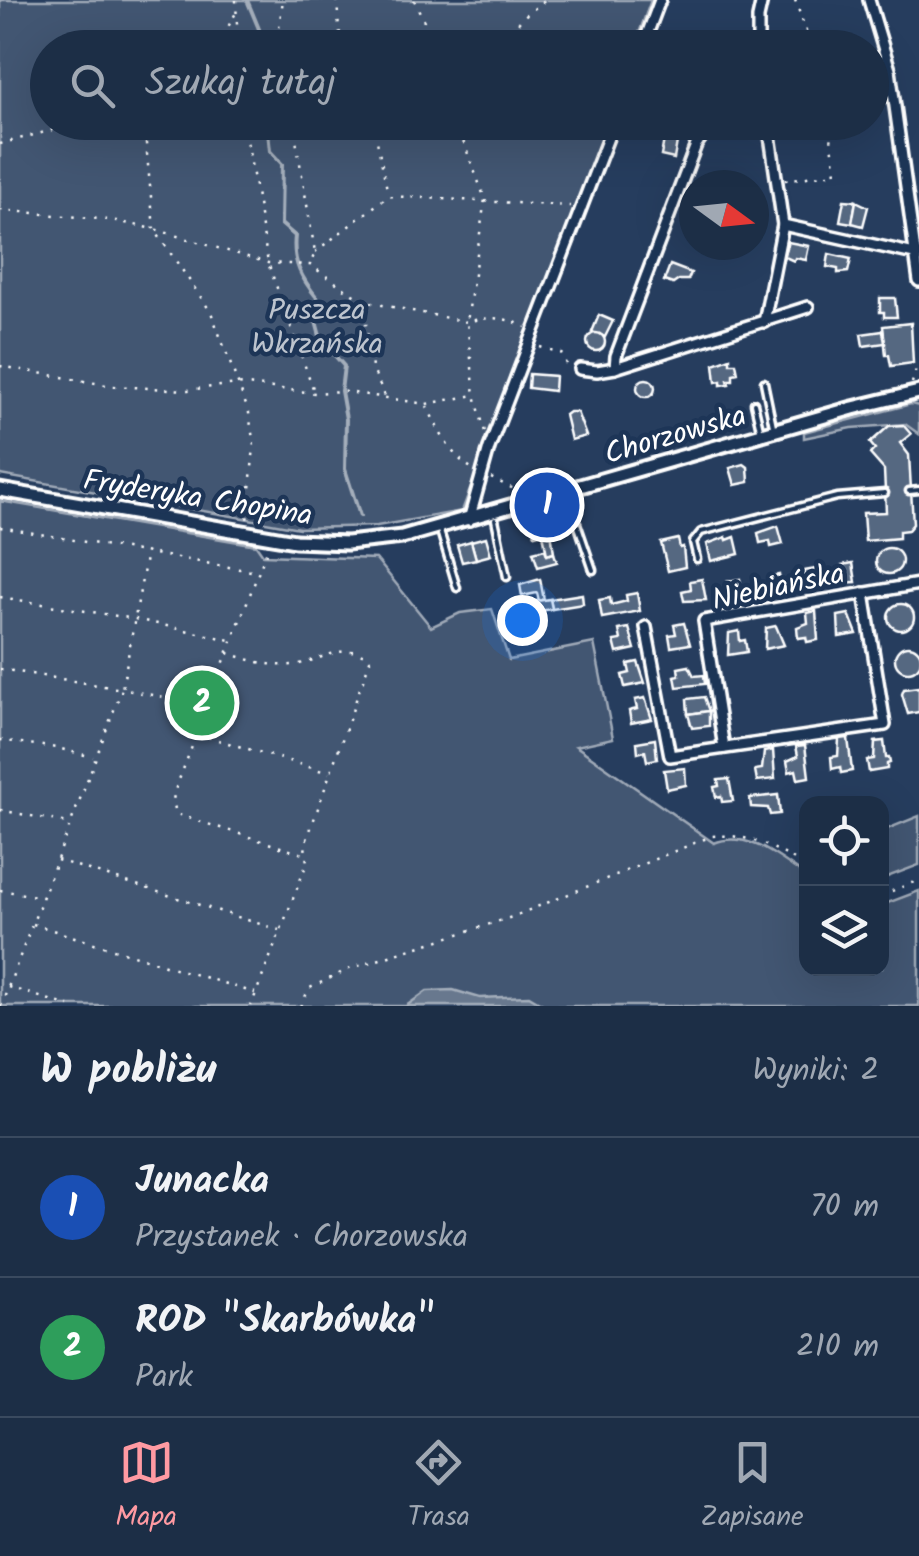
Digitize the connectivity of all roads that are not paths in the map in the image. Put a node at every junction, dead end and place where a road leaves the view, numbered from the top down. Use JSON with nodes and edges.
{"nodes":[{"id":1,"x":660,"y":0,"type":"edge"},
{"id":2,"x":762,"y":0,"type":"edge"},
{"id":3,"x":870,"y":0,"type":"edge"},
{"id":4,"x":649,"y":30,"type":"edge"},
{"id":5,"x":757,"y":30,"type":"edge"},
{"id":6,"x":879,"y":30,"type":"edge"},
{"id":7,"x":889,"y":71,"type":"edge"},
{"id":8,"x":607,"y":140,"type":"edge"},
{"id":9,"x":699,"y":140,"type":"edge"},
{"id":10,"x":771,"y":140,"type":"edge"},
{"id":11,"x":783,"y":225,"type":"junction"},
{"id":12,"x":918,"y":255,"type":"edge"},
{"id":13,"x":919,"y":280,"type":"edge"},
{"id":14,"x":808,"y":308,"type":"dead end"},
{"id":15,"x":764,"y":322,"type":"junction"},
{"id":16,"x":615,"y":368,"type":"junction"},
{"id":17,"x":580,"y":369,"type":"road end"},
{"id":18,"x":764,"y":382,"type":"dead end"},
{"id":19,"x":919,"y":392,"type":"edge"},
{"id":20,"x":754,"y":403,"type":"dead end"},
{"id":21,"x":768,"y":432,"type":"junction"},
{"id":22,"x":0,"y":490,"type":"edge"},
{"id":23,"x":919,"y":490,"type":"edge"},
{"id":24,"x":909,"y":491,"type":"dead end"},
{"id":25,"x":566,"y":492,"type":"junction"},
{"id":26,"x":885,"y":493,"type":"dead end"},
{"id":27,"x":469,"y":520,"type":"junction"},
{"id":28,"x":495,"y":520,"type":"dead end"},
{"id":29,"x":439,"y":528,"type":"junction"},
{"id":30,"x":388,"y":539,"type":"joint"},
{"id":31,"x":696,"y":558,"type":"dead end"},
{"id":32,"x":593,"y":570,"type":"dead end"},
{"id":33,"x":507,"y":577,"type":"dead end"},
{"id":34,"x":919,"y":584,"type":"edge"},
{"id":35,"x":457,"y":588,"type":"dead end"},
{"id":36,"x":864,"y":593,"type":"junction"},
{"id":37,"x":646,"y":627,"type":"dead end"},
{"id":38,"x":724,"y":748,"type":"junction"}],
"edges":[{"from":1,"to":4,"type":"street"},
{"from":2,"to":5,"type":"street"},
{"from":3,"to":6,"type":"street"},
{"from":7,"to":12,"type":"street"},
{"from":8,"to":27,"type":"street"},
{"from":9,"to":16,"type":"street"},
{"from":10,"to":11,"type":"street"},
{"from":11,"to":12,"type":"street"},
{"from":11,"to":15,"type":"street"},
{"from":12,"to":13,"type":"street"},
{"from":14,"to":15,"type":"street"},
{"from":15,"to":16,"type":"street"},
{"from":16,"to":17,"type":"street"},
{"from":18,"to":21,"type":"lane"},
{"from":19,"to":21,"type":"street","name":"Chorzowska"},
{"from":20,"to":21,"type":"lane"},
{"from":21,"to":25,"type":"street","name":"Chorzowska"},
{"from":22,"to":30,"type":"street","name":"Fryderyka Chopina"},
{"from":23,"to":24,"type":"lane"},
{"from":25,"to":27,"type":"street","name":"Chorzowska"},
{"from":25,"to":32,"type":"lane"},
{"from":26,"to":31,"type":"lane"},
{"from":27,"to":29,"type":"street","name":"Chorzowska"},
{"from":28,"to":33,"type":"lane"},
{"from":29,"to":30,"type":"street","name":"Chorzowska"},
{"from":29,"to":35,"type":"lane"},
{"from":34,"to":36,"type":"street","name":"Niebiańska"},
{"from":36,"to":38,"type":"street","name":"Niebiańska"},
{"from":36,"to":38,"type":"street","name":"Niebiańska"},
{"from":37,"to":38,"type":"street","name":"Niebiańska"}]}
